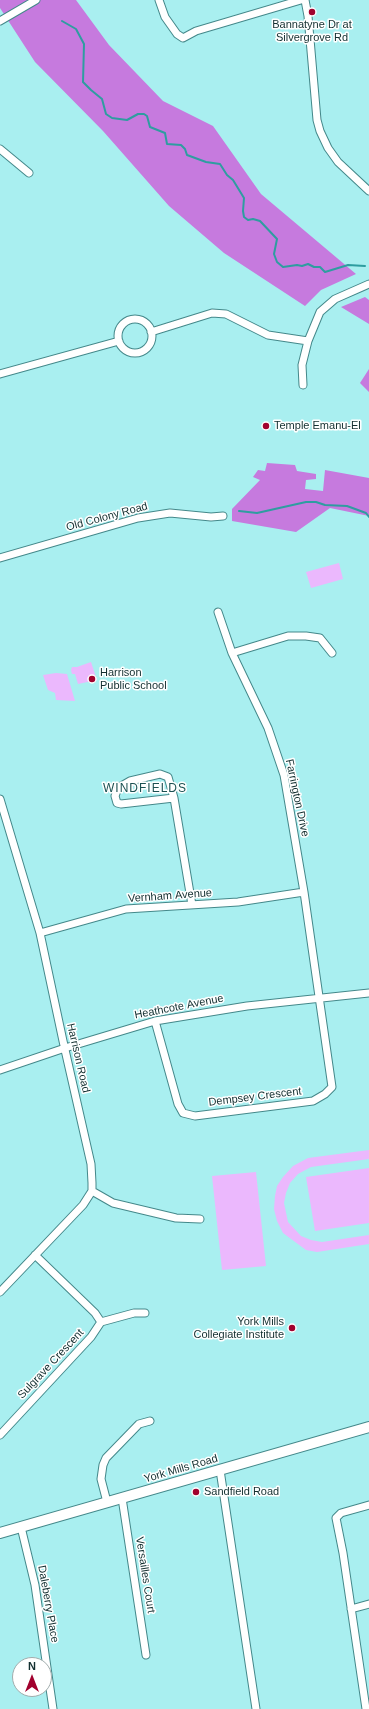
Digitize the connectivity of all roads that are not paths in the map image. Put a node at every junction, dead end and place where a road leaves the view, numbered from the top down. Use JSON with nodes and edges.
{"nodes":[{"id":1,"x":36,"y":0,"type":"edge"},
{"id":2,"x":159,"y":0,"type":"edge"},
{"id":3,"x":301,"y":0,"type":"edge"},
{"id":4,"x":305,"y":0,"type":"edge"},
{"id":5,"x":0,"y":21,"type":"edge"},
{"id":6,"x":0,"y":149,"type":"edge"},
{"id":7,"x":29,"y":173,"type":"dead end"},
{"id":8,"x":369,"y":191,"type":"edge"},
{"id":9,"x":369,"y":284,"type":"edge"},
{"id":10,"x":151,"y":332,"type":"junction"},
{"id":11,"x":118,"y":341,"type":"junction"},
{"id":12,"x":308,"y":341,"type":"junction"},
{"id":13,"x":0,"y":374,"type":"edge"},
{"id":14,"x":303,"y":385,"type":"dead end"},
{"id":15,"x":223,"y":516,"type":"dead end"},
{"id":16,"x":0,"y":558,"type":"edge"},
{"id":17,"x":218,"y":612,"type":"dead end"},
{"id":18,"x":232,"y":653,"type":"junction"},
{"id":19,"x":332,"y":653,"type":"dead end"},
{"id":20,"x":174,"y":798,"type":"junction"},
{"id":21,"x":0,"y":799,"type":"edge"},
{"id":22,"x":304,"y":892,"type":"junction"},
{"id":23,"x":192,"y":905,"type":"junction"},
{"id":24,"x":40,"y":933,"type":"junction"},
{"id":25,"x":369,"y":993,"type":"edge"},
{"id":26,"x":319,"y":998,"type":"junction"},
{"id":27,"x":155,"y":1021,"type":"junction"},
{"id":28,"x":65,"y":1048,"type":"junction"},
{"id":29,"x":0,"y":1070,"type":"edge"},
{"id":30,"x":92,"y":1191,"type":"junction"},
{"id":31,"x":200,"y":1219,"type":"dead end"},
{"id":32,"x":35,"y":1255,"type":"junction"},
{"id":33,"x":0,"y":1292,"type":"edge"},
{"id":34,"x":145,"y":1313,"type":"dead end"},
{"id":35,"x":101,"y":1322,"type":"junction"},
{"id":36,"x":150,"y":1421,"type":"dead end"},
{"id":37,"x":369,"y":1427,"type":"edge"},
{"id":38,"x":0,"y":1435,"type":"edge"},
{"id":39,"x":220,"y":1470,"type":"junction"},
{"id":40,"x":122,"y":1498,"type":"junction"},
{"id":41,"x":107,"y":1502,"type":"junction"},
{"id":42,"x":369,"y":1505,"type":"edge"},
{"id":43,"x":21,"y":1527,"type":"junction"},
{"id":44,"x":0,"y":1533,"type":"edge"},
{"id":45,"x":369,"y":1604,"type":"edge"},
{"id":46,"x":351,"y":1609,"type":"junction"},
{"id":47,"x":146,"y":1655,"type":"dead end"},
{"id":48,"x":367,"y":1700,"type":"edge"},
{"id":49,"x":53,"y":1709,"type":"edge"},
{"id":50,"x":256,"y":1709,"type":"edge"},
{"id":51,"x":366,"y":1709,"type":"edge"}],
"edges":[{"from":1,"to":5,"type":"street"},
{"from":2,"to":3,"type":"street"},
{"from":4,"to":8,"type":"street"},
{"from":6,"to":7,"type":"street"},
{"from":9,"to":12,"type":"street"},
{"from":10,"to":11,"type":"street"},
{"from":10,"to":11,"type":"street"},
{"from":10,"to":12,"type":"street"},
{"from":11,"to":13,"type":"street"},
{"from":12,"to":14,"type":"street"},
{"from":15,"to":16,"type":"street","name":"Old Colony Road"},
{"from":17,"to":18,"type":"street","name":"Farrington Drive"},
{"from":18,"to":19,"type":"street"},
{"from":18,"to":22,"type":"street","name":"Farrington Drive"},
{"from":20,"to":20,"type":"street"},
{"from":20,"to":23,"type":"street"},
{"from":21,"to":24,"type":"street","name":"Harrison Road"},
{"from":22,"to":23,"type":"street","name":"Vernham Avenue"},
{"from":22,"to":26,"type":"street","name":"Farrington Drive"},
{"from":23,"to":24,"type":"street","name":"Vernham Avenue"},
{"from":24,"to":28,"type":"street","name":"Harrison Road"},
{"from":25,"to":26,"type":"street","name":"Heathcote Avenue"},
{"from":26,"to":27,"type":"street","name":"Heathcote Avenue"},
{"from":26,"to":27,"type":"street","name":"Dempsey Crescent"},
{"from":27,"to":28,"type":"street","name":"Heathcote Avenue"},
{"from":28,"to":29,"type":"street","name":"Heathcote Avenue"},
{"from":28,"to":30,"type":"street","name":"Harrison Road"},
{"from":30,"to":31,"type":"street"},
{"from":30,"to":32,"type":"street"},
{"from":32,"to":33,"type":"street"},
{"from":32,"to":35,"type":"street"},
{"from":34,"to":35,"type":"street"},
{"from":35,"to":38,"type":"street","name":"Sulgrave Crescent"},
{"from":36,"to":41,"type":"street"},
{"from":37,"to":39,"type":"main road","name":"York Mills Road"},
{"from":39,"to":40,"type":"main road","name":"York Mills Road"},
{"from":39,"to":50,"type":"street"},
{"from":40,"to":41,"type":"main road","name":"York Mills Road"},
{"from":40,"to":47,"type":"street","name":"Versailles Court"},
{"from":41,"to":43,"type":"main road","name":"York Mills Road"},
{"from":42,"to":46,"type":"street"},
{"from":43,"to":44,"type":"main road","name":"York Mills Road"},
{"from":43,"to":49,"type":"street","name":"Daleberry Place"},
{"from":45,"to":46,"type":"street"},
{"from":46,"to":48,"type":"street"},
{"from":48,"to":51,"type":"street"}]}
